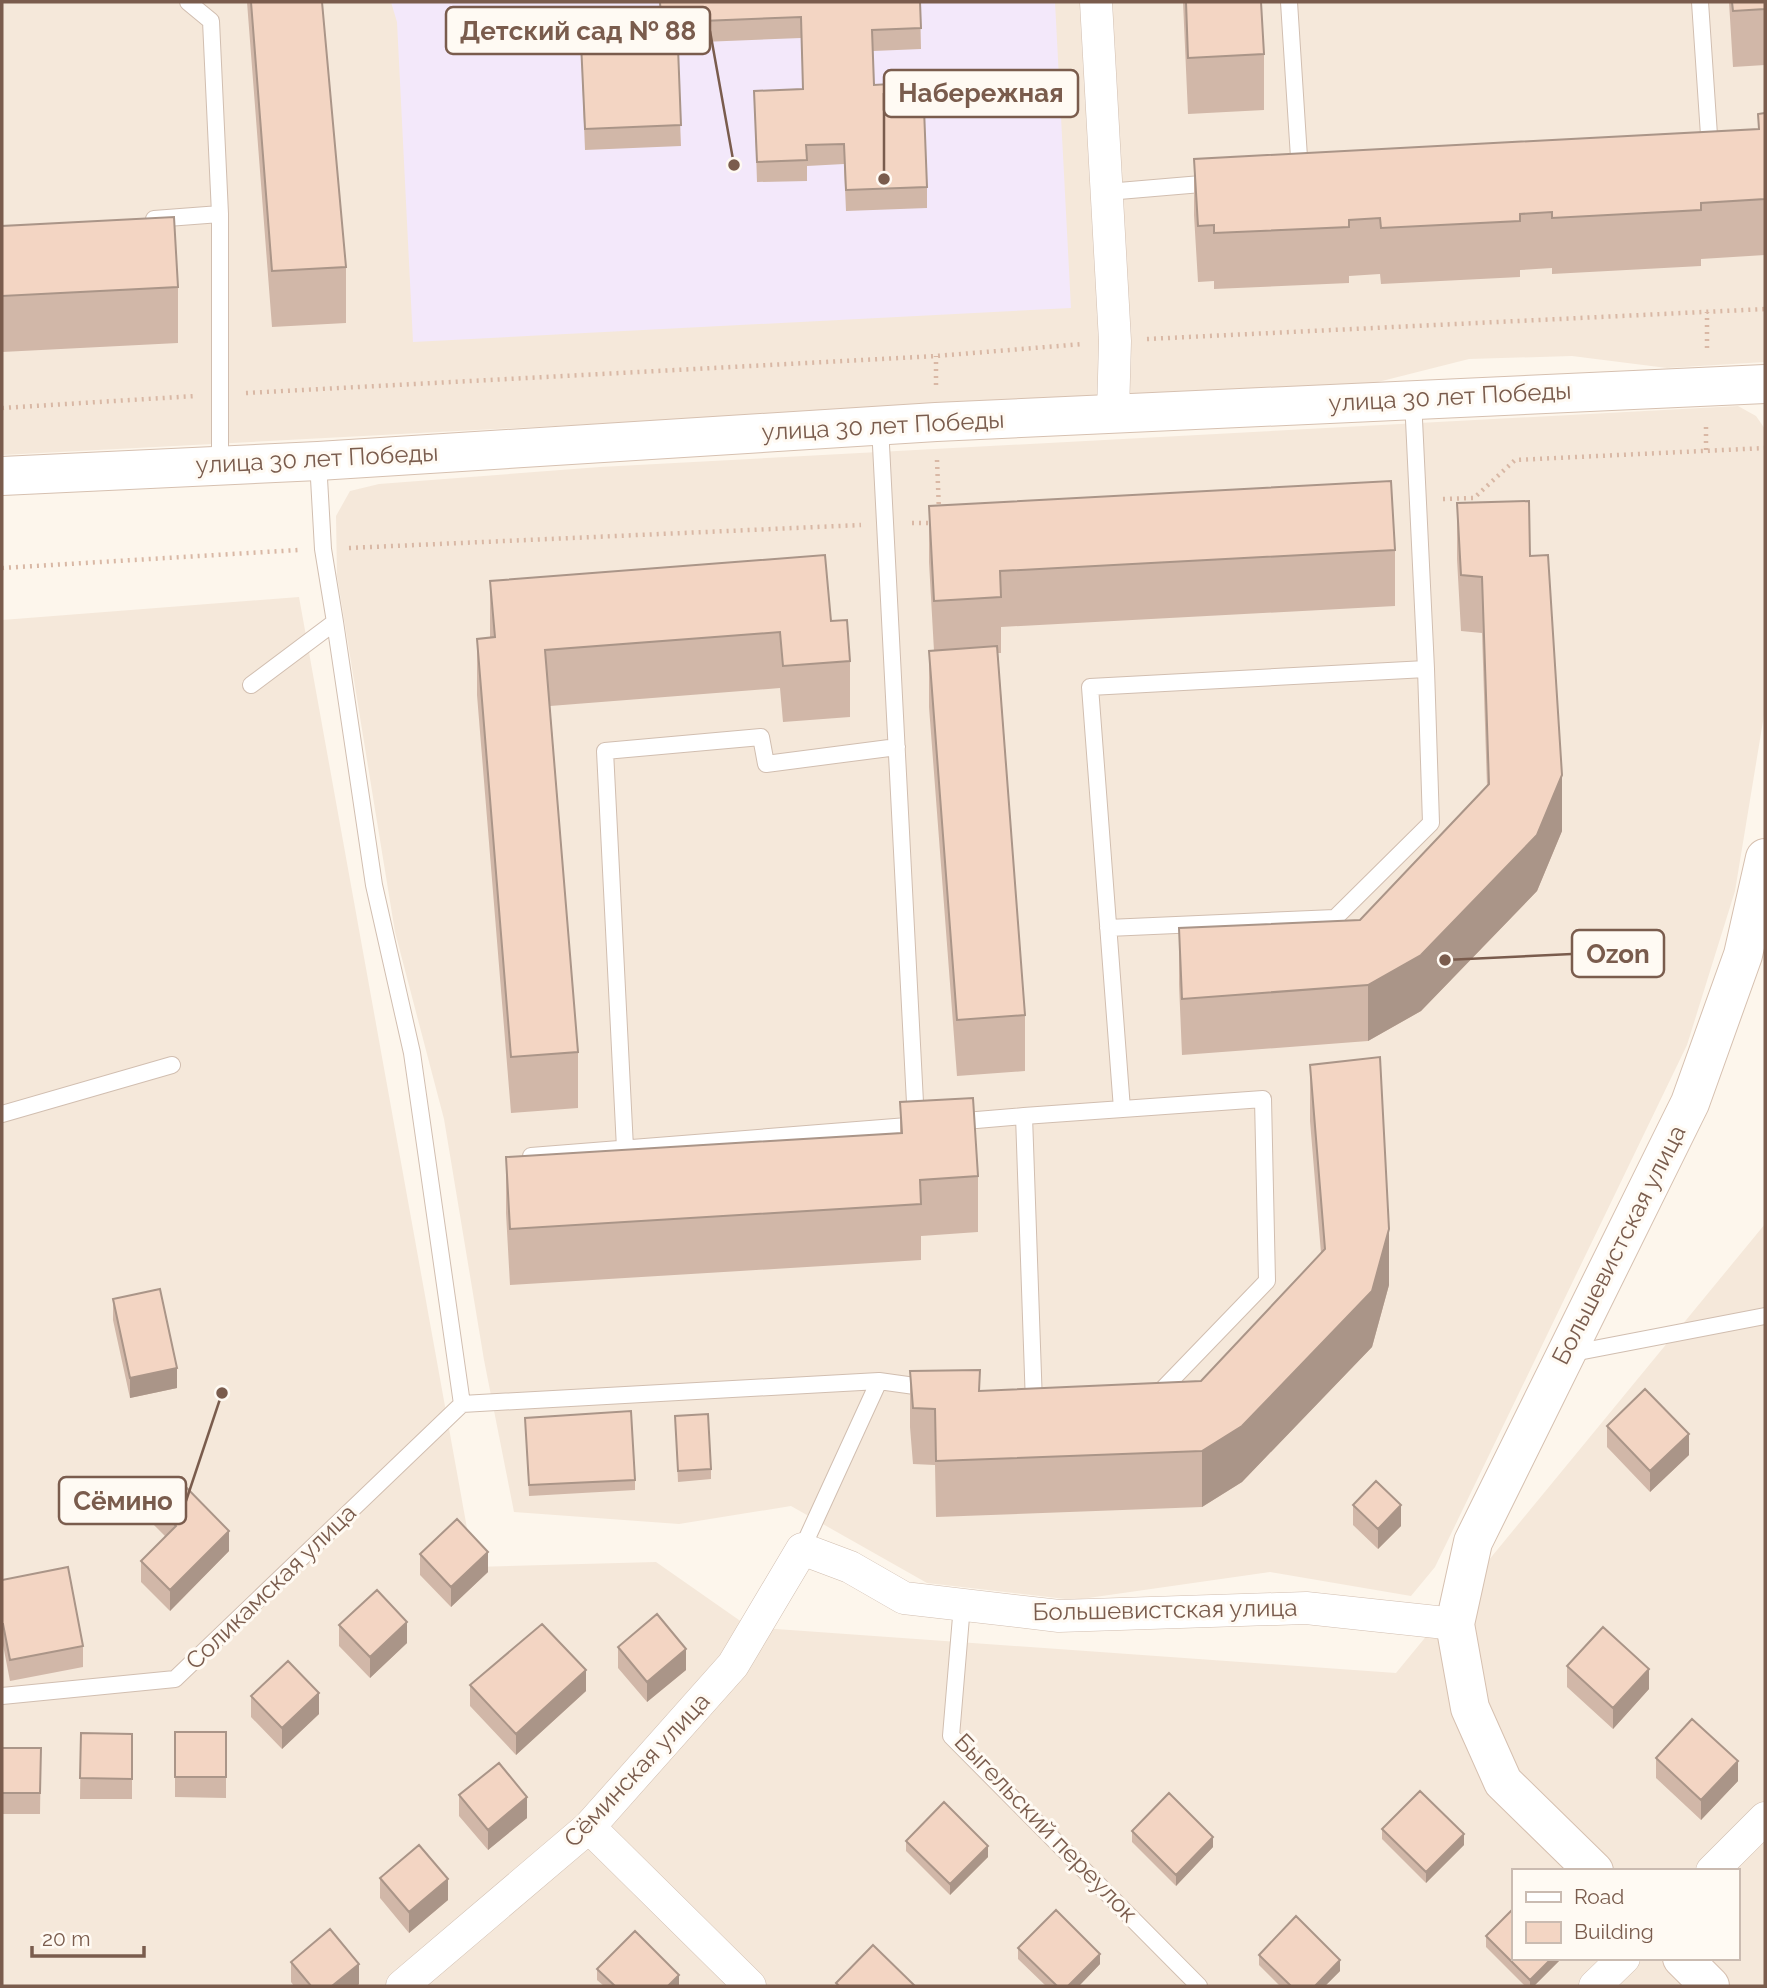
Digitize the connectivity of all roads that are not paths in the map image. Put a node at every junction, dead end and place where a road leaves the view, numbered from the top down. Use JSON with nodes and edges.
{"nodes":[{"id":1,"x":188,"y":2,"type":"edge"},
{"id":2,"x":1096,"y":2,"type":"edge"},
{"id":3,"x":1289,"y":2,"type":"edge"},
{"id":4,"x":1700,"y":2,"type":"edge"},
{"id":5,"x":1710,"y":150,"type":"edge"},
{"id":6,"x":1300,"y":176,"type":"edge"},
{"id":7,"x":1231,"y":181,"type":"edge"},
{"id":8,"x":1107,"y":192,"type":"junction"},
{"id":9,"x":220,"y":214,"type":"junction"},
{"id":10,"x":138,"y":220,"type":"edge"},
{"id":11,"x":1765,"y":384,"type":"edge"},
{"id":12,"x":1413,"y":398,"type":"junction"},
{"id":13,"x":1113,"y":413,"type":"junction"},
{"id":14,"x":880,"y":426,"type":"junction"},
{"id":15,"x":318,"y":461,"type":"junction"},
{"id":16,"x":220,"y":464,"type":"junction"},
{"id":17,"x":2,"y":476,"type":"edge"},
{"id":18,"x":335,"y":622,"type":"junction"},
{"id":19,"x":1426,"y":669,"type":"junction"},
{"id":20,"x":251,"y":684,"type":"dead end"},
{"id":21,"x":897,"y":747,"type":"junction"},
{"id":22,"x":1765,"y":858,"type":"edge"},
{"id":23,"x":1108,"y":928,"type":"junction"},
{"id":24,"x":172,"y":1065,"type":"dead end"},
{"id":25,"x":1122,"y":1109,"type":"junction"},
{"id":26,"x":2,"y":1114,"type":"edge"},
{"id":27,"x":1024,"y":1116,"type":"junction"},
{"id":28,"x":916,"y":1125,"type":"junction"},
{"id":29,"x":625,"y":1148,"type":"junction"},
{"id":30,"x":528,"y":1156,"type":"edge"},
{"id":31,"x":1765,"y":1316,"type":"edge"},
{"id":32,"x":1562,"y":1355,"type":"junction"},
{"id":33,"x":879,"y":1381,"type":"junction"},
{"id":34,"x":944,"y":1391,"type":"edge"},
{"id":35,"x":1144,"y":1396,"type":"edge"},
{"id":36,"x":1034,"y":1403,"type":"edge"},
{"id":37,"x":462,"y":1404,"type":"junction"},
{"id":38,"x":802,"y":1549,"type":"junction"},
{"id":39,"x":962,"y":1605,"type":"junction"},
{"id":40,"x":1455,"y":1624,"type":"junction"},
{"id":41,"x":2,"y":1696,"type":"edge"},
{"id":42,"x":1765,"y":1818,"type":"edge"},
{"id":43,"x":589,"y":1828,"type":"junction"},
{"id":44,"x":1592,"y":1869,"type":"edge"},
{"id":45,"x":1714,"y":1869,"type":"edge"},
{"id":46,"x":1621,"y":1960,"type":"edge"},
{"id":47,"x":1684,"y":1960,"type":"edge"},
{"id":48,"x":402,"y":1986,"type":"edge"},
{"id":49,"x":750,"y":1986,"type":"edge"},
{"id":50,"x":1199,"y":1986,"type":"edge"},
{"id":51,"x":1595,"y":1986,"type":"edge"},
{"id":52,"x":1710,"y":1986,"type":"edge"}],
"edges":[{"from":1,"to":9,"type":"lane"},
{"from":2,"to":8,"type":"street"},
{"from":3,"to":6,"type":"lane"},
{"from":4,"to":5,"type":"lane"},
{"from":7,"to":8,"type":"lane"},
{"from":8,"to":13,"type":"street"},
{"from":9,"to":10,"type":"lane"},
{"from":9,"to":16,"type":"lane"},
{"from":11,"to":12,"type":"street","name":"улица 30 лет Победы"},
{"from":12,"to":13,"type":"street","name":"улица 30 лет Победы"},
{"from":12,"to":19,"type":"lane"},
{"from":13,"to":14,"type":"street","name":"улица 30 лет Победы"},
{"from":14,"to":15,"type":"street","name":"улица 30 лет Победы"},
{"from":14,"to":21,"type":"lane"},
{"from":15,"to":16,"type":"street","name":"улица 30 лет Победы"},
{"from":15,"to":18,"type":"lane"},
{"from":16,"to":17,"type":"street","name":"улица 30 лет Победы"},
{"from":18,"to":20,"type":"lane"},
{"from":18,"to":37,"type":"lane"},
{"from":19,"to":23,"type":"lane"},
{"from":19,"to":23,"type":"lane"},
{"from":21,"to":28,"type":"lane"},
{"from":21,"to":29,"type":"lane"},
{"from":22,"to":32,"type":"street","name":"Большевистская улица"},
{"from":23,"to":25,"type":"lane"},
{"from":24,"to":26,"type":"lane"},
{"from":25,"to":27,"type":"lane"},
{"from":25,"to":35,"type":"lane"},
{"from":27,"to":28,"type":"lane"},
{"from":27,"to":36,"type":"lane"},
{"from":28,"to":29,"type":"lane"},
{"from":29,"to":30,"type":"lane"},
{"from":31,"to":32,"type":"lane"},
{"from":32,"to":40,"type":"street","name":"Большевистская улица"},
{"from":33,"to":34,"type":"lane"},
{"from":33,"to":37,"type":"lane"},
{"from":33,"to":38,"type":"lane"},
{"from":37,"to":41,"type":"lane","name":"Соликамская улица"},
{"from":38,"to":39,"type":"street","name":"Большевистская улица"},
{"from":38,"to":43,"type":"street","name":"Сёминская улица"},
{"from":39,"to":40,"type":"street","name":"Большевистская улица"},
{"from":39,"to":50,"type":"lane","name":"Быгельский переулок"},
{"from":40,"to":44,"type":"street","name":"Большевистская улица"},
{"from":42,"to":45,"type":"street"},
{"from":43,"to":48,"type":"street","name":"Сёминская улица"},
{"from":43,"to":49,"type":"street"},
{"from":46,"to":51,"type":"street"},
{"from":47,"to":52,"type":"street"}]}
